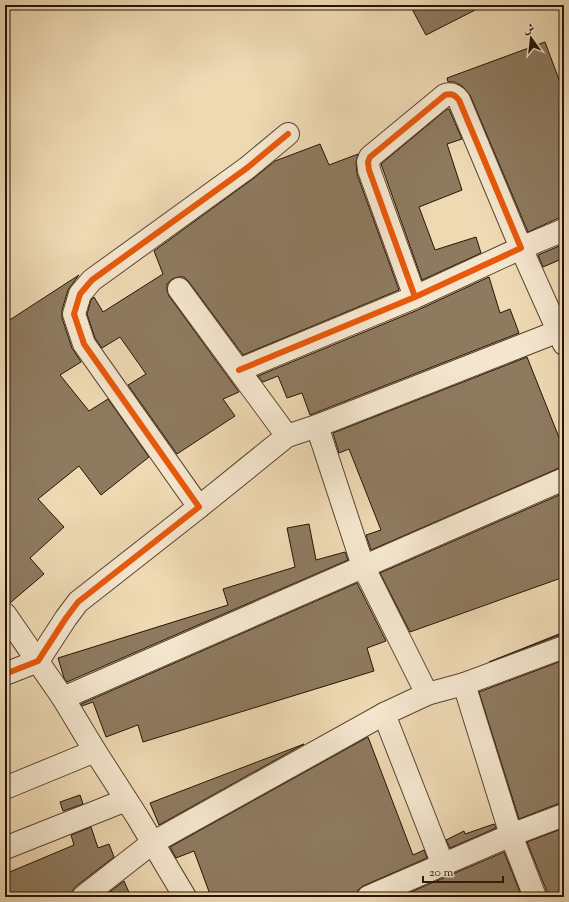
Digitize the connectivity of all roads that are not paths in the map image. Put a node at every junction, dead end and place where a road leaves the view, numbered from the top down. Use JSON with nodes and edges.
{"nodes":[{"id":1,"x":288,"y":134,"type":"dead end"},
{"id":2,"x":564,"y":230,"type":"edge"},
{"id":3,"x":521,"y":248,"type":"junction"},
{"id":4,"x":179,"y":290,"type":"dead end"},
{"id":5,"x":415,"y":297,"type":"junction"},
{"id":6,"x":562,"y":335,"type":"edge"},
{"id":7,"x":239,"y":370,"type":"junction"},
{"id":8,"x":317,"y":426,"type":"junction"},
{"id":9,"x":287,"y":436,"type":"junction"},
{"id":10,"x":564,"y":479,"type":"edge"},
{"id":11,"x":199,"y":506,"type":"junction"},
{"id":12,"x":363,"y":566,"type":"junction"},
{"id":13,"x":5,"y":614,"type":"edge"},
{"id":14,"x":564,"y":646,"type":"edge"},
{"id":15,"x":38,"y":661,"type":"junction"},
{"id":16,"x":5,"y":674,"type":"edge"},
{"id":17,"x":464,"y":684,"type":"junction"},
{"id":18,"x":427,"y":694,"type":"junction"},
{"id":19,"x":63,"y":698,"type":"junction"},
{"id":20,"x":384,"y":714,"type":"junction"},
{"id":21,"x":95,"y":751,"type":"junction"},
{"id":22,"x":5,"y":788,"type":"edge"},
{"id":23,"x":126,"y":800,"type":"junction"},
{"id":24,"x":564,"y":815,"type":"edge"},
{"id":25,"x":511,"y":835,"type":"junction"},
{"id":26,"x":152,"y":843,"type":"junction"},
{"id":27,"x":5,"y":848,"type":"edge"},
{"id":28,"x":443,"y":865,"type":"junction"},
{"id":29,"x":83,"y":897,"type":"edge"},
{"id":30,"x":185,"y":897,"type":"edge"},
{"id":31,"x":368,"y":897,"type":"edge"},
{"id":32,"x":535,"y":897,"type":"edge"}],
"edges":[{"from":1,"to":11,"type":"street"},
{"from":2,"to":3,"type":"street"},
{"from":3,"to":5,"type":"street"},
{"from":3,"to":5,"type":"street"},
{"from":3,"to":6,"type":"street"},
{"from":4,"to":7,"type":"street"},
{"from":5,"to":7,"type":"street"},
{"from":6,"to":8,"type":"street"},
{"from":7,"to":9,"type":"street"},
{"from":8,"to":9,"type":"street"},
{"from":8,"to":12,"type":"street"},
{"from":9,"to":11,"type":"street"},
{"from":10,"to":12,"type":"street"},
{"from":11,"to":15,"type":"street"},
{"from":12,"to":18,"type":"street"},
{"from":12,"to":19,"type":"street"},
{"from":13,"to":15,"type":"street"},
{"from":14,"to":17,"type":"street"},
{"from":15,"to":16,"type":"street"},
{"from":15,"to":19,"type":"street"},
{"from":17,"to":18,"type":"street"},
{"from":17,"to":25,"type":"street"},
{"from":18,"to":20,"type":"street"},
{"from":19,"to":21,"type":"street"},
{"from":20,"to":26,"type":"street"},
{"from":20,"to":28,"type":"street"},
{"from":21,"to":22,"type":"street"},
{"from":21,"to":23,"type":"street"},
{"from":23,"to":26,"type":"street"},
{"from":23,"to":27,"type":"street"},
{"from":24,"to":25,"type":"street"},
{"from":25,"to":28,"type":"street"},
{"from":25,"to":32,"type":"street"},
{"from":26,"to":29,"type":"street"},
{"from":26,"to":30,"type":"street"},
{"from":28,"to":31,"type":"street"}]}
